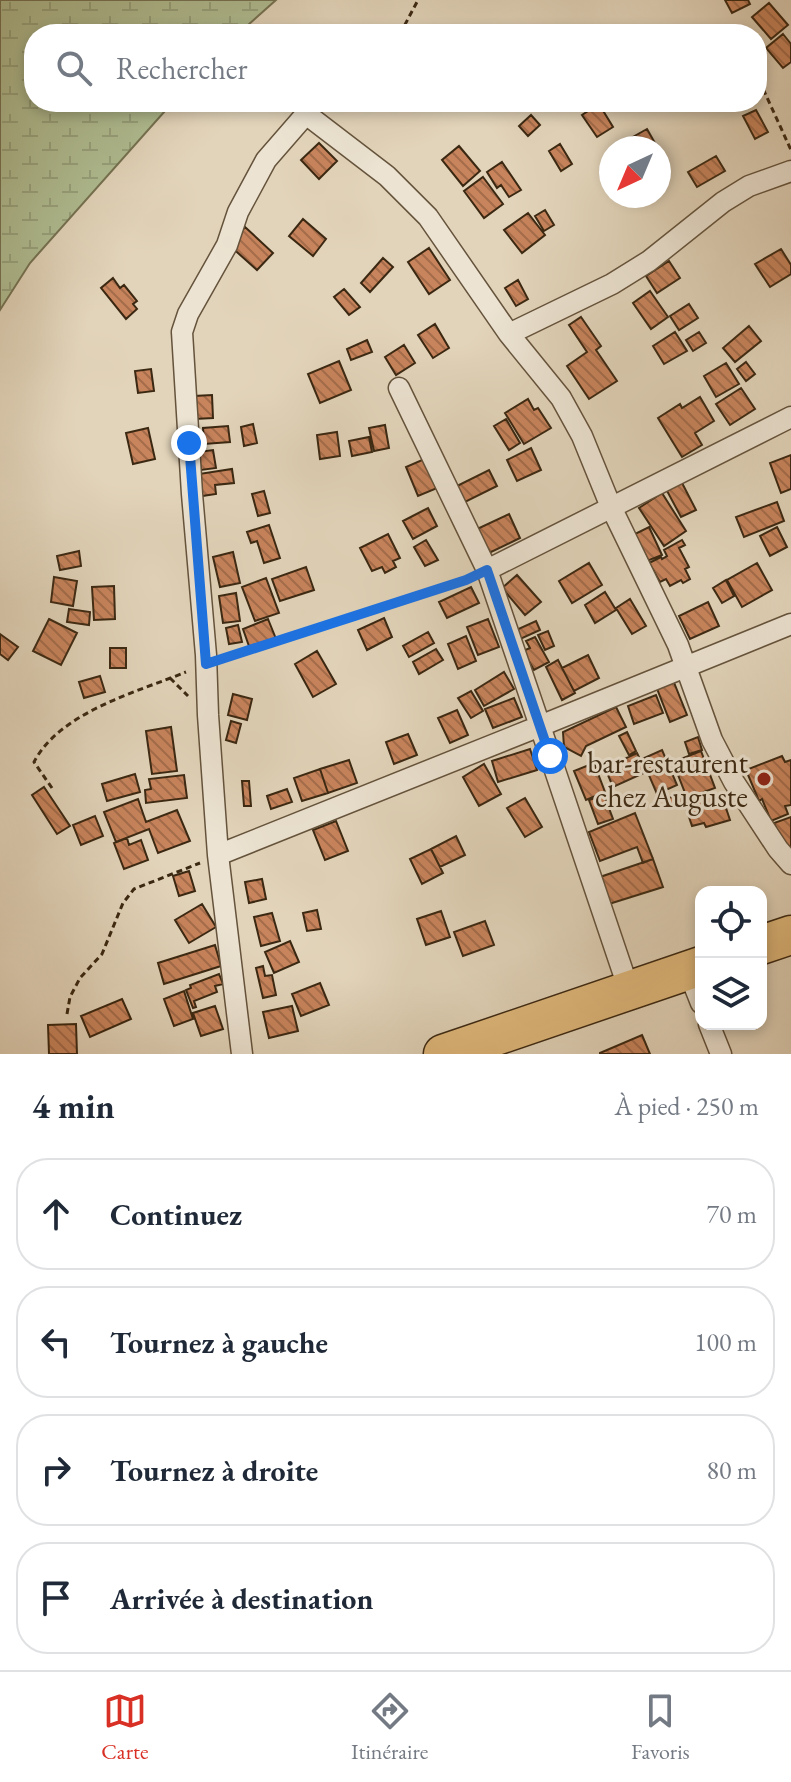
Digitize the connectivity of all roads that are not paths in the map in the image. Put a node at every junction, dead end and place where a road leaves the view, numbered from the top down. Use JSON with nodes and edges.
{"nodes":[{"id":1,"x":791,"y":171,"type":"edge"},
{"id":2,"x":509,"y":334,"type":"junction"},
{"id":3,"x":399,"y":388,"type":"dead end"},
{"id":4,"x":791,"y":417,"type":"edge"},
{"id":5,"x":611,"y":507,"type":"junction"},
{"id":6,"x":487,"y":570,"type":"junction"},
{"id":7,"x":791,"y":624,"type":"edge"},
{"id":8,"x":686,"y":667,"type":"junction"},
{"id":9,"x":540,"y":726,"type":"junction"},
{"id":10,"x":218,"y":855,"type":"junction"},
{"id":11,"x":791,"y":864,"type":"edge"},
{"id":12,"x":791,"y":935,"type":"edge"},
{"id":13,"x":767,"y":943,"type":"edge"},
{"id":14,"x":695,"y":979,"type":"edge"},
{"id":15,"x":629,"y":990,"type":"junction"},
{"id":16,"x":711,"y":1030,"type":"edge"},
{"id":17,"x":242,"y":1054,"type":"edge"},
{"id":18,"x":443,"y":1054,"type":"edge"},
{"id":19,"x":721,"y":1054,"type":"edge"}],
"edges":[{"from":1,"to":2,"type":"street"},
{"from":2,"to":5,"type":"street"},
{"from":2,"to":10,"type":"street"},
{"from":3,"to":6,"type":"street"},
{"from":4,"to":5,"type":"street"},
{"from":5,"to":6,"type":"street"},
{"from":5,"to":8,"type":"street"},
{"from":6,"to":9,"type":"street"},
{"from":7,"to":8,"type":"street"},
{"from":8,"to":9,"type":"street"},
{"from":8,"to":11,"type":"street"},
{"from":9,"to":10,"type":"street"},
{"from":9,"to":15,"type":"street"},
{"from":10,"to":17,"type":"street"},
{"from":12,"to":13,"type":"highway"},
{"from":14,"to":15,"type":"highway"},
{"from":15,"to":18,"type":"highway"},
{"from":16,"to":19,"type":"street"}]}
